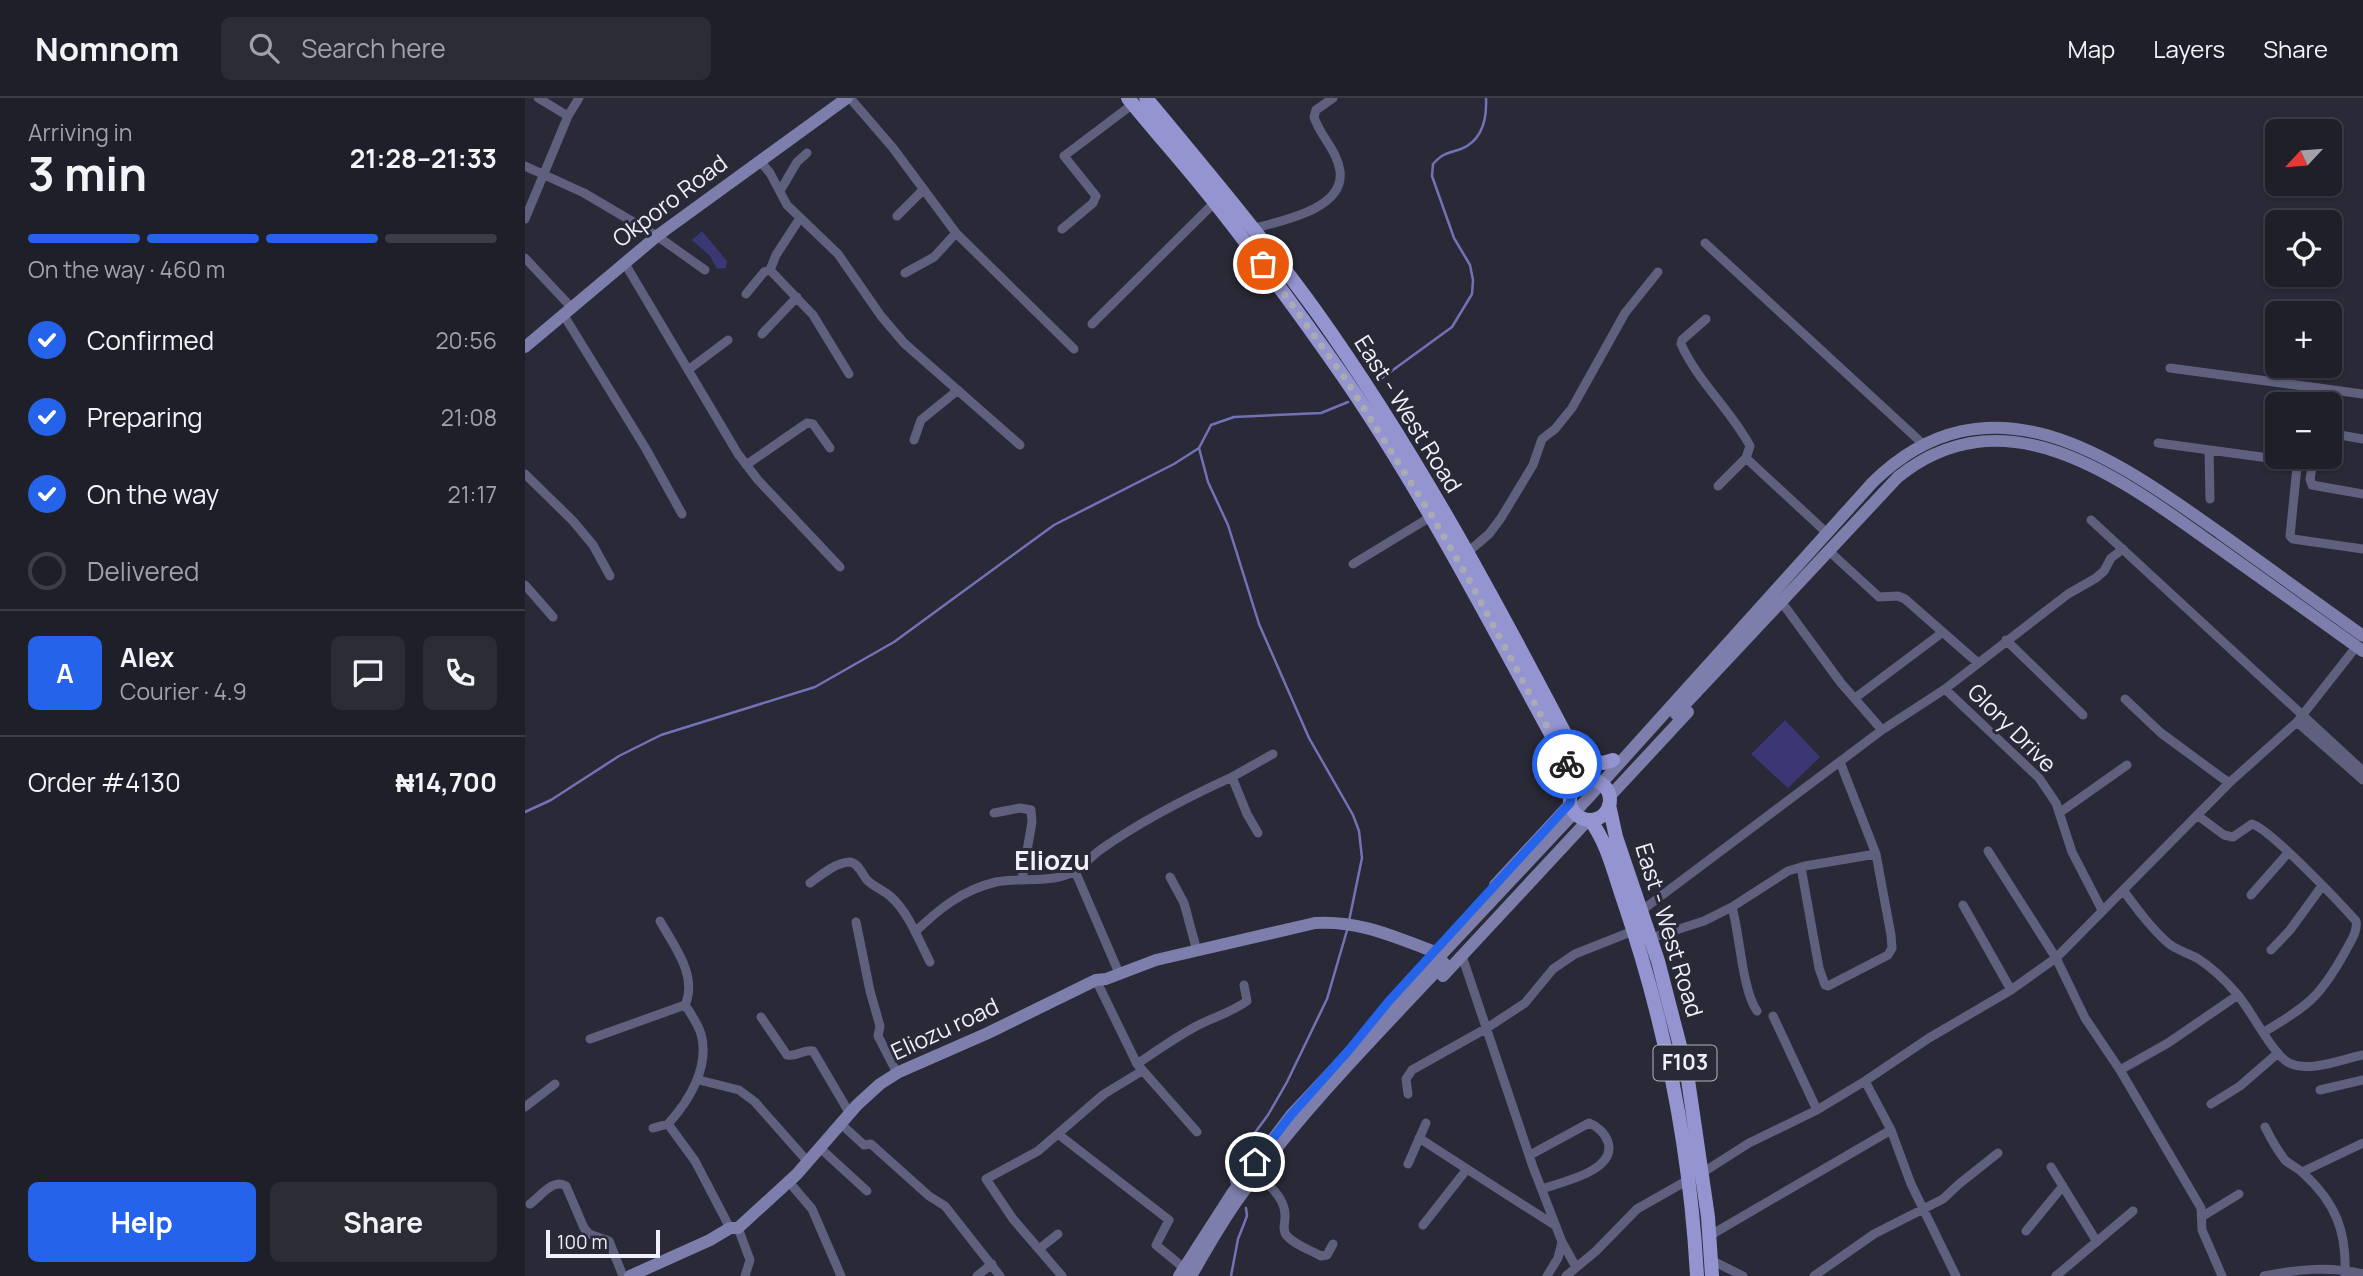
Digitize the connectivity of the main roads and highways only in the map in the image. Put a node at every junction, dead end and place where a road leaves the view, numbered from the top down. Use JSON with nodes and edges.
{"nodes":[{"id":1,"x":849,"y":98,"type":"edge"},
{"id":2,"x":1136,"y":100,"type":"edge"},
{"id":3,"x":525,"y":347,"type":"edge"},
{"id":4,"x":1788,"y":587,"type":"junction"},
{"id":5,"x":2361,"y":644,"type":"edge"},
{"id":6,"x":1579,"y":758,"type":"junction"},
{"id":7,"x":1613,"y":760,"type":"junction"},
{"id":8,"x":1593,"y":780,"type":"junction"},
{"id":9,"x":1572,"y":796,"type":"junction"},
{"id":10,"x":1609,"y":801,"type":"junction"},
{"id":11,"x":1589,"y":820,"type":"junction"},
{"id":12,"x":1435,"y":951,"type":"junction"},
{"id":13,"x":1352,"y":1054,"type":"junction"},
{"id":14,"x":1184,"y":1273,"type":"edge"},
{"id":15,"x":630,"y":1276,"type":"edge"},
{"id":16,"x":1697,"y":1276,"type":"edge"},
{"id":17,"x":1711,"y":1276,"type":"edge"}],
"edges":[{"from":1,"to":3,"type":"main road","name":"Okporo Road"},
{"from":2,"to":6,"type":"main road","name":"East - West Road"},
{"from":2,"to":9,"type":"main road","name":"East - West Road","number":"F103"},
{"from":4,"to":5,"type":"main road"},
{"from":4,"to":5,"type":"main road"},
{"from":4,"to":7,"type":"main road"},
{"from":4,"to":10,"type":"main road"},
{"from":4,"to":13,"type":"main road"},
{"from":6,"to":7,"type":"main road"},
{"from":6,"to":8,"type":"main road","name":"East - West Road"},
{"from":7,"to":8,"type":"main road"},
{"from":8,"to":9,"type":"main road"},
{"from":8,"to":10,"type":"main road"},
{"from":9,"to":11,"type":"main road","number":"F103"},
{"from":9,"to":12,"type":"main road"},
{"from":10,"to":11,"type":"main road"},
{"from":10,"to":17,"type":"main road","name":"East - West Road","number":"F103"},
{"from":11,"to":13,"type":"main road"},
{"from":11,"to":16,"type":"main road","name":"East - West Road","number":"F103"},
{"from":12,"to":13,"type":"main road"},
{"from":12,"to":15,"type":"main road","name":"Eliozu road"},
{"from":13,"to":14,"type":"main road"},
{"from":13,"to":14,"type":"main road"}]}
